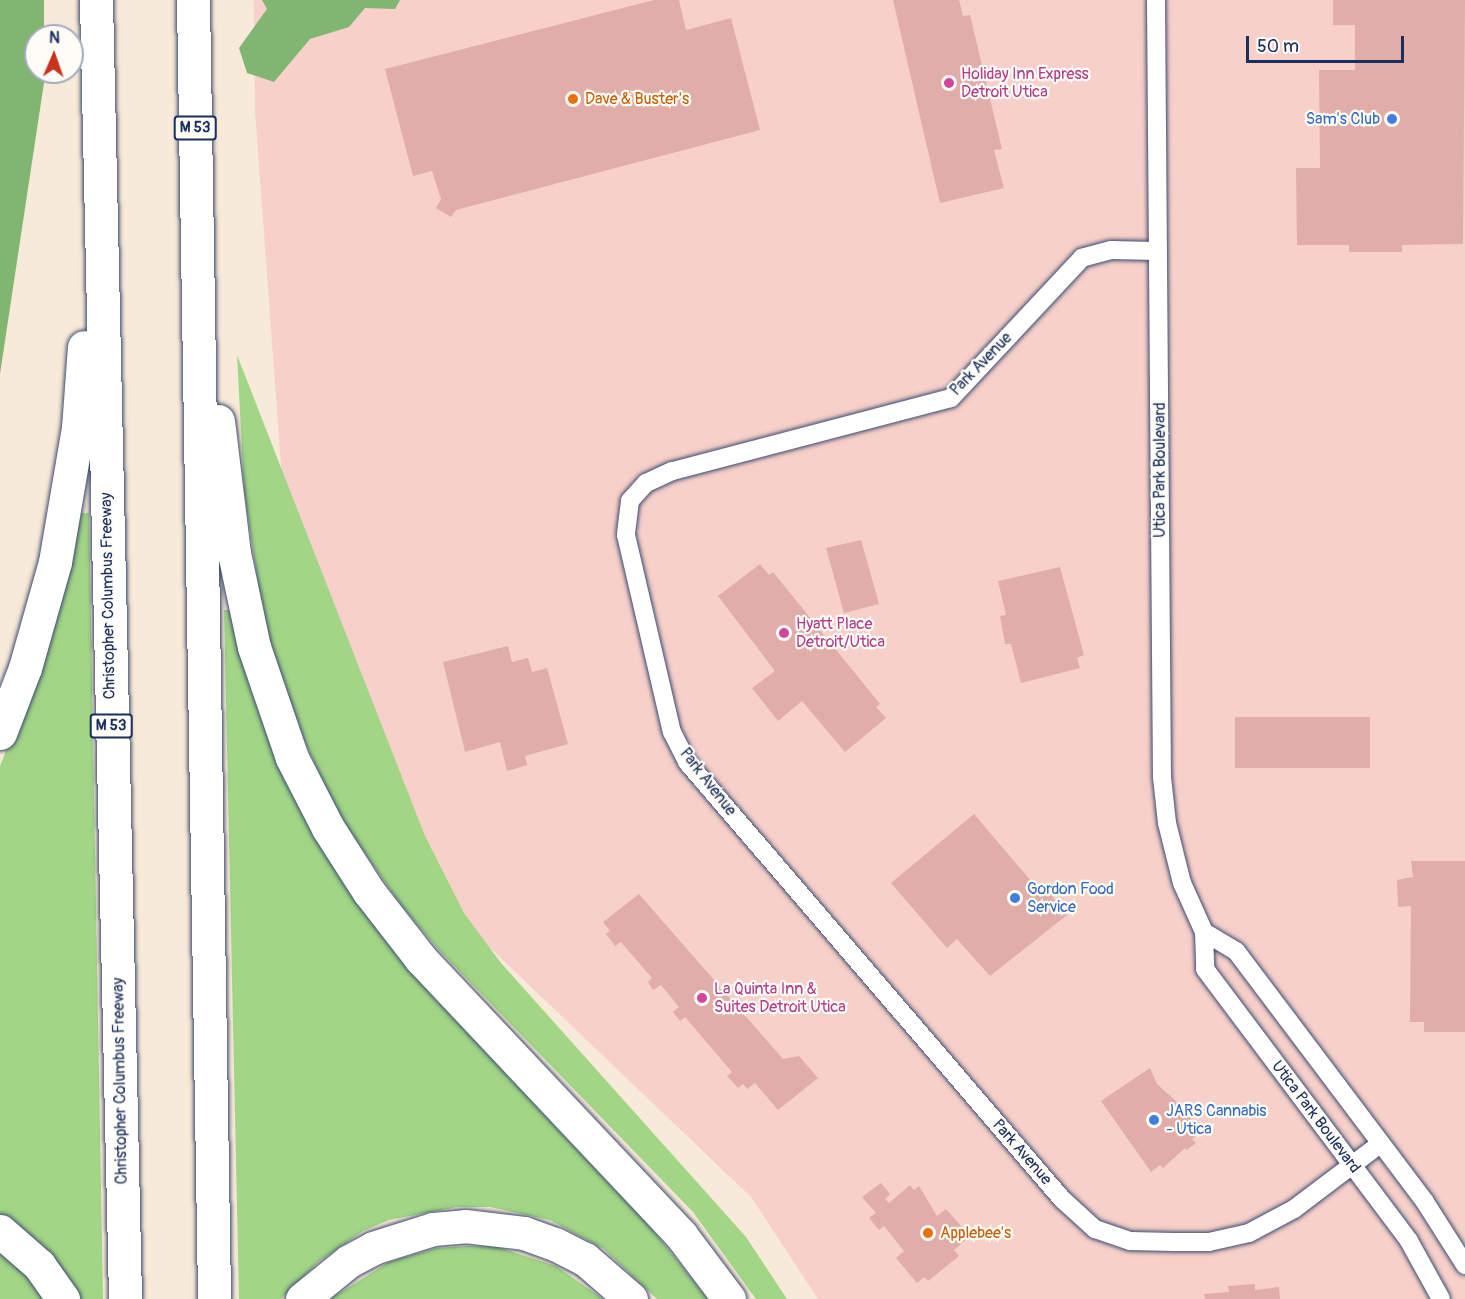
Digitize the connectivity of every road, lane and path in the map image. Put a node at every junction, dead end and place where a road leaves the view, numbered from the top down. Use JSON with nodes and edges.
{"nodes":[{"id":1,"x":96,"y":0,"type":"edge"},
{"id":2,"x":193,"y":0,"type":"edge"},
{"id":3,"x":1156,"y":0,"type":"edge"},
{"id":4,"x":98,"y":153,"type":"junction"},
{"id":5,"x":197,"y":246,"type":"junction"},
{"id":6,"x":1157,"y":251,"type":"junction"},
{"id":7,"x":0,"y":733,"type":"edge"},
{"id":8,"x":1204,"y":932,"type":"junction"},
{"id":9,"x":1380,"y":1144,"type":"junction"},
{"id":10,"x":1353,"y":1165,"type":"junction"},
{"id":11,"x":0,"y":1231,"type":"edge"},
{"id":12,"x":1465,"y":1264,"type":"edge"},
{"id":13,"x":63,"y":1299,"type":"edge"},
{"id":14,"x":125,"y":1299,"type":"edge"},
{"id":15,"x":214,"y":1299,"type":"edge"},
{"id":16,"x":302,"y":1299,"type":"edge"},
{"id":17,"x":631,"y":1299,"type":"edge"},
{"id":18,"x":729,"y":1299,"type":"edge"},
{"id":19,"x":1441,"y":1299,"type":"edge"}],
"edges":[{"from":1,"to":4,"type":"highway","name":"Christopher Columbus Freeway","number":"M 53"},
{"from":2,"to":5,"type":"highway","number":"M 53"},
{"from":3,"to":6,"type":"street","name":"Utica Park Boulevard"},
{"from":4,"to":7,"type":"highway"},
{"from":4,"to":14,"type":"highway","name":"Christopher Columbus Freeway","number":"M 53"},
{"from":5,"to":15,"type":"highway","number":"M 53"},
{"from":5,"to":18,"type":"highway"},
{"from":6,"to":8,"type":"street","name":"Utica Park Boulevard"},
{"from":6,"to":10,"type":"street","name":"Park Avenue"},
{"from":8,"to":9,"type":"street"},
{"from":8,"to":10,"type":"street","name":"Utica Park Boulevard"},
{"from":9,"to":10,"type":"street","name":"Park Avenue"},
{"from":9,"to":12,"type":"street"},
{"from":10,"to":19,"type":"street","name":"Utica Park Boulevard"},
{"from":11,"to":13,"type":"highway"},
{"from":16,"to":17,"type":"highway"}]}
